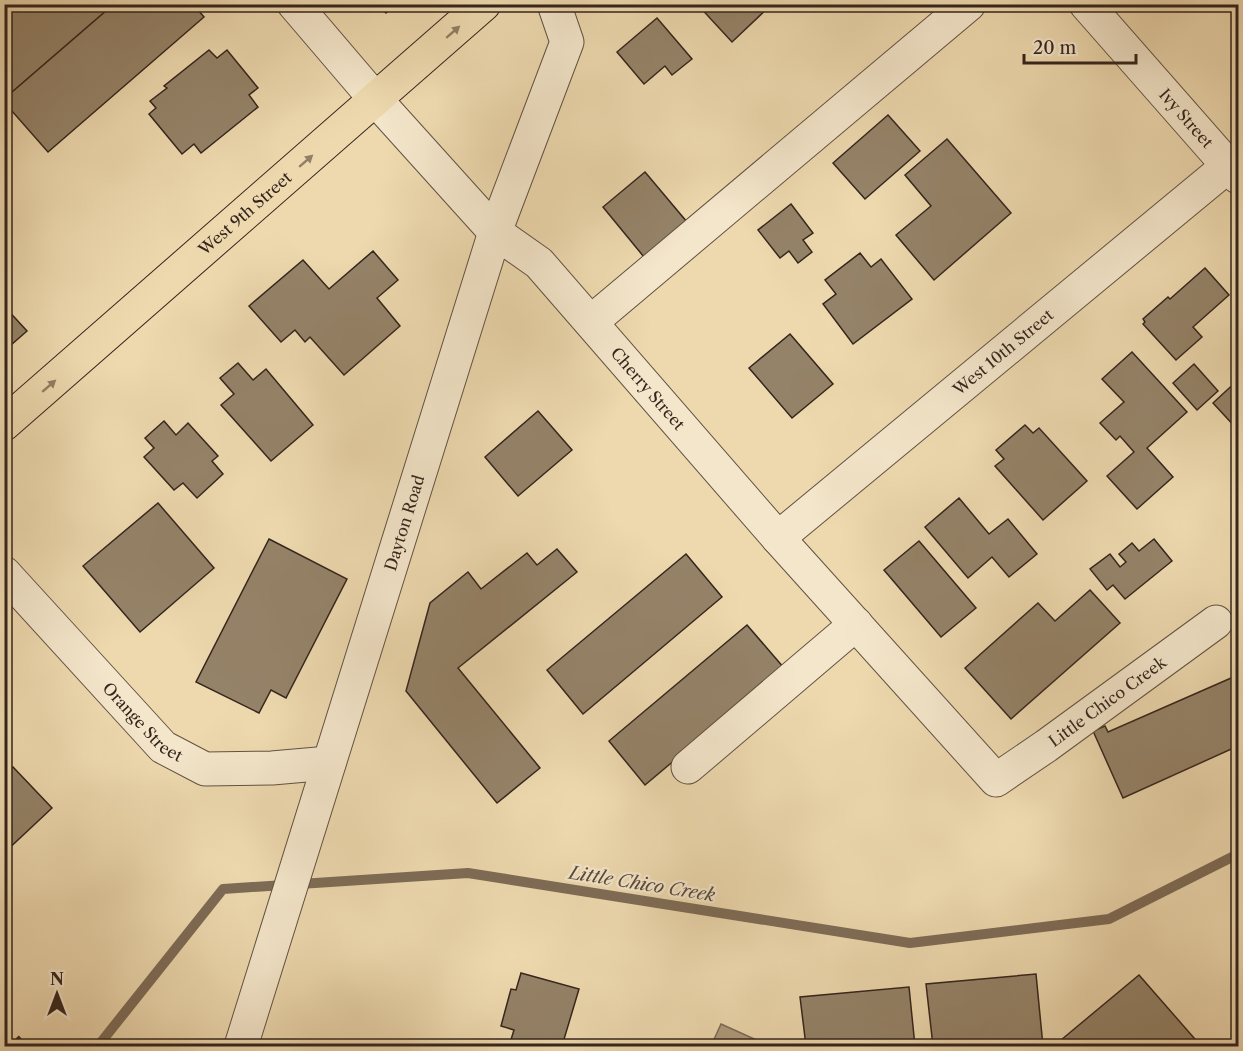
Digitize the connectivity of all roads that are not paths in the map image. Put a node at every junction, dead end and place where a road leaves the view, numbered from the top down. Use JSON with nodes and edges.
{"nodes":[{"id":1,"x":294,"y":4,"type":"edge"},
{"id":2,"x":484,"y":4,"type":"edge"},
{"id":3,"x":554,"y":4,"type":"edge"},
{"id":4,"x":969,"y":4,"type":"edge"},
{"id":5,"x":1086,"y":4,"type":"edge"},
{"id":6,"x":376,"y":100,"type":"junction"},
{"id":7,"x":1234,"y":172,"type":"edge"},
{"id":8,"x":495,"y":232,"type":"junction"},
{"id":9,"x":591,"y":322,"type":"junction"},
{"id":10,"x":4,"y":424,"type":"edge"},
{"id":11,"x":778,"y":538,"type":"junction"},
{"id":12,"x":4,"y":573,"type":"edge"},
{"id":13,"x":1216,"y":622,"type":"dead end"},
{"id":14,"x":856,"y":624,"type":"junction"},
{"id":15,"x":329,"y":763,"type":"junction"},
{"id":16,"x":688,"y":767,"type":"dead end"},
{"id":17,"x":996,"y":780,"type":"joint"},
{"id":18,"x":242,"y":1046,"type":"edge"}],
"edges":[{"from":1,"to":6,"type":"street","name":"Cherry Street"},
{"from":6,"to":2,"type":"main road","name":"West 9th Street","one_way":true},
{"from":3,"to":8,"type":"street","name":"Dayton Road"},
{"from":4,"to":9,"type":"street"},
{"from":5,"to":7,"type":"street","name":"Ivy Street"},
{"from":6,"to":8,"type":"street","name":"Cherry Street"},
{"from":10,"to":6,"type":"main road","name":"West 9th Street","one_way":true},
{"from":7,"to":11,"type":"street","name":"West 10th Street"},
{"from":8,"to":9,"type":"street","name":"Cherry Street"},
{"from":8,"to":15,"type":"street","name":"Dayton Road"},
{"from":9,"to":11,"type":"street","name":"Cherry Street"},
{"from":11,"to":14,"type":"street","name":"Cherry Street"},
{"from":12,"to":15,"type":"street","name":"Orange Street"},
{"from":13,"to":17,"type":"street","name":"Little Chico Creek"},
{"from":14,"to":16,"type":"street"},
{"from":14,"to":17,"type":"street","name":"Cherry Street"},
{"from":15,"to":18,"type":"street","name":"Dayton Road"}]}
